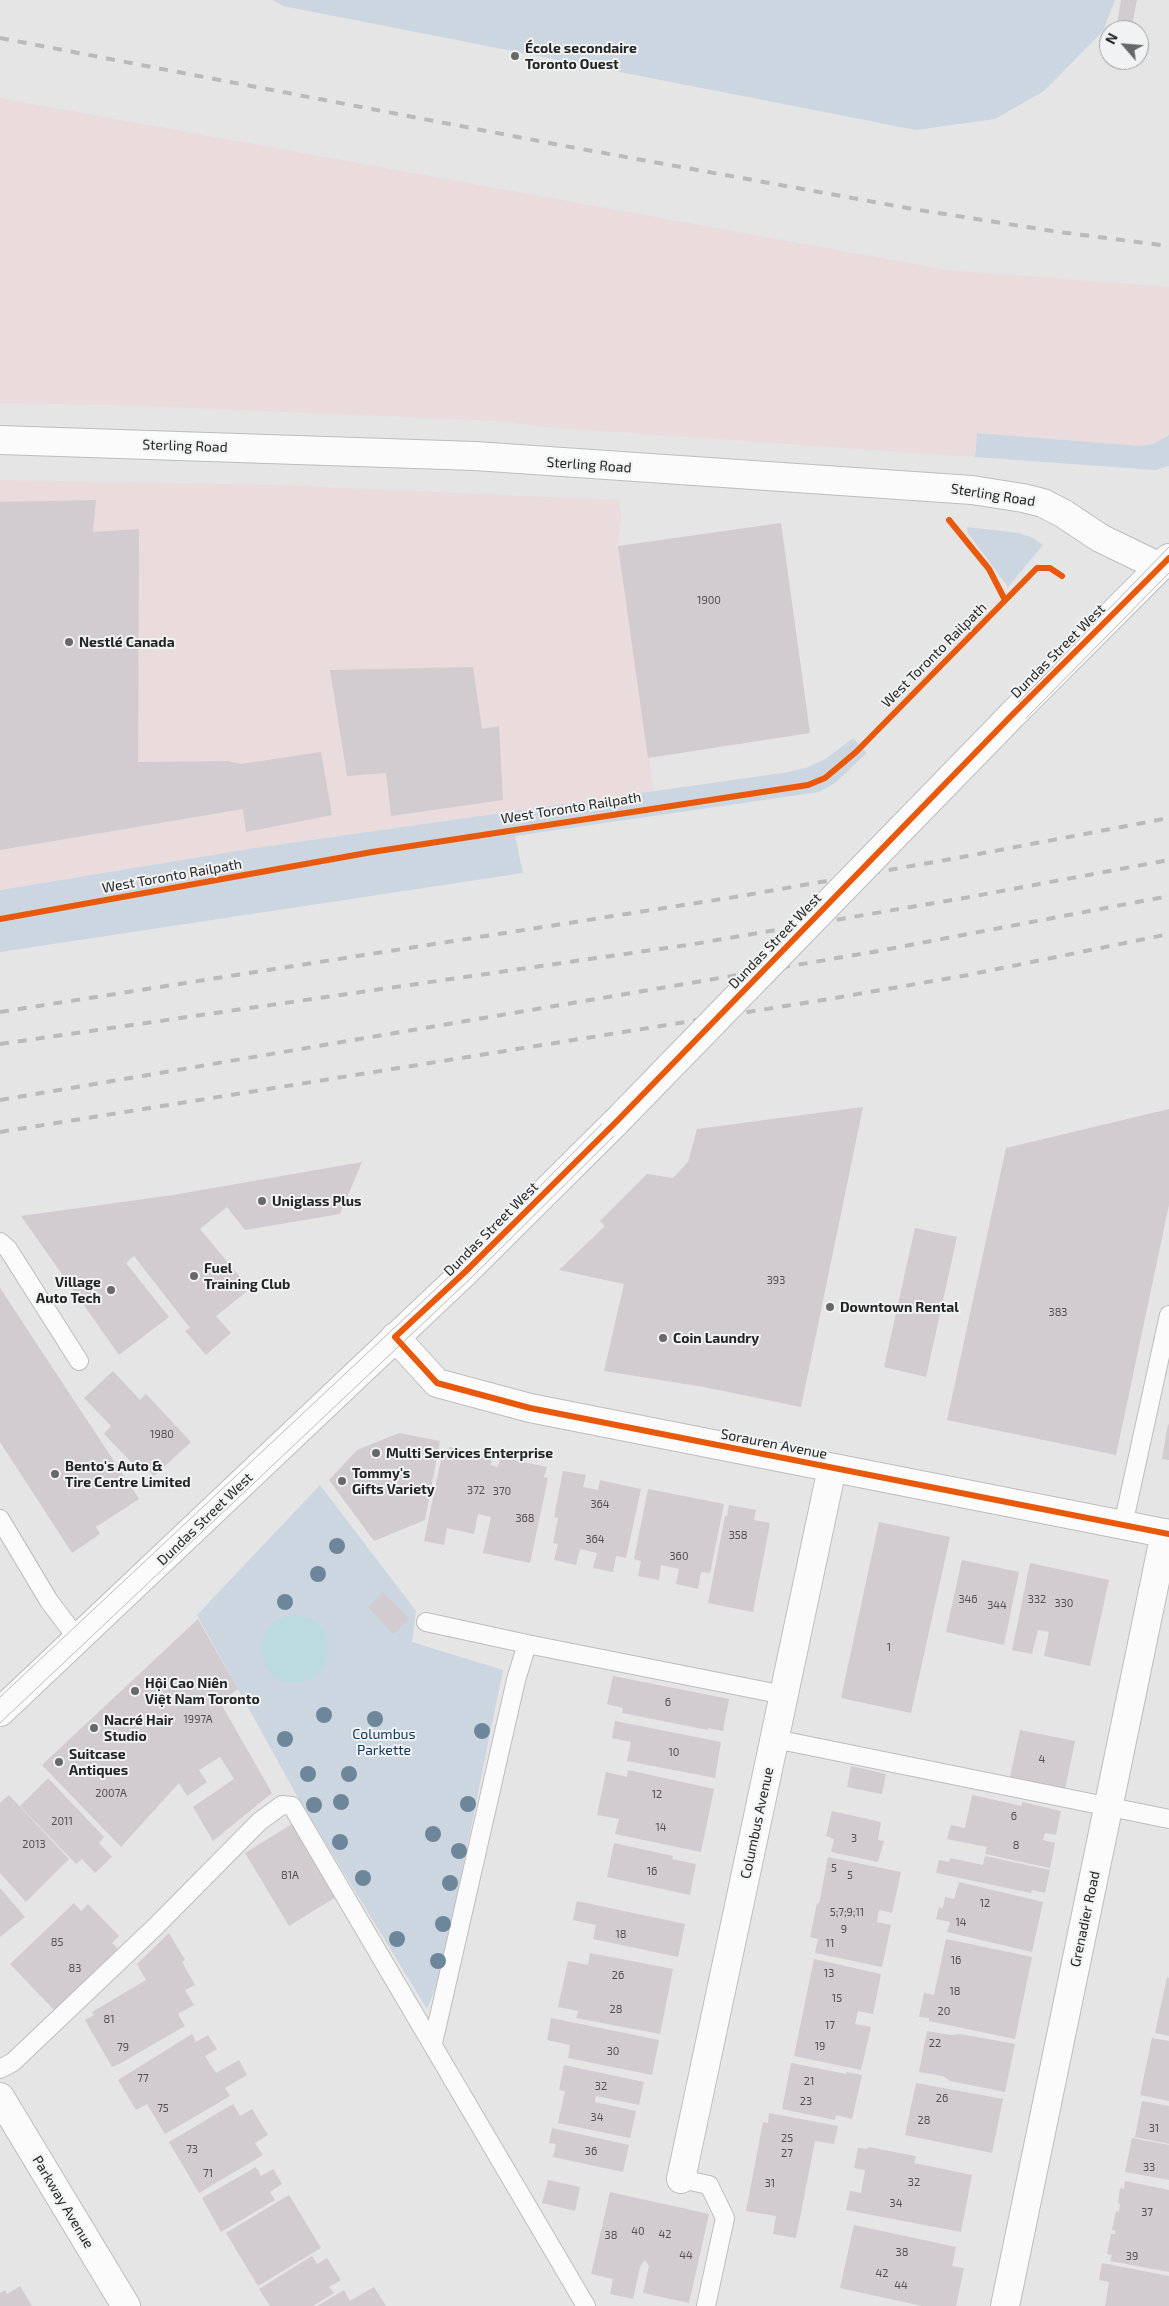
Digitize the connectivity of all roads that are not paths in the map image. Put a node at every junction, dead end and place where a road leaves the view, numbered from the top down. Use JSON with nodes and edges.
{"nodes":[{"id":1,"x":0,"y":440,"type":"edge"},
{"id":2,"x":1164,"y":562,"type":"edge"},
{"id":3,"x":0,"y":1242,"type":"edge"},
{"id":4,"x":1169,"y":1315,"type":"edge"},
{"id":5,"x":395,"y":1337,"type":"junction"},
{"id":6,"x":79,"y":1361,"type":"dead end"},
{"id":7,"x":832,"y":1468,"type":"junction"},
{"id":8,"x":0,"y":1519,"type":"edge"},
{"id":9,"x":1123,"y":1525,"type":"junction"},
{"id":10,"x":1167,"y":1534,"type":"edge"},
{"id":11,"x":426,"y":1622,"type":"dead end"},
{"id":12,"x":78,"y":1638,"type":"junction"},
{"id":13,"x":527,"y":1644,"type":"junction"},
{"id":14,"x":784,"y":1695,"type":"junction"},
{"id":15,"x":0,"y":1712,"type":"edge"},
{"id":16,"x":775,"y":1739,"type":"junction"},
{"id":17,"x":1108,"y":1807,"type":"junction"},
{"id":18,"x":1169,"y":1819,"type":"edge"},
{"id":19,"x":433,"y":2043,"type":"junction"},
{"id":20,"x":0,"y":2069,"type":"edge"},
{"id":21,"x":0,"y":2098,"type":"edge"},
{"id":22,"x":681,"y":2179,"type":"joint"},
{"id":23,"x":126,"y":2306,"type":"edge"},
{"id":24,"x":586,"y":2306,"type":"edge"},
{"id":25,"x":706,"y":2306,"type":"edge"},
{"id":26,"x":1005,"y":2306,"type":"edge"}],
"edges":[{"from":1,"to":2,"type":"street","name":"Sterling Road"},
{"from":2,"to":5,"type":"street","name":"Dundas Street West","bridge":true},
{"from":3,"to":6,"type":"lane"},
{"from":4,"to":9,"type":"lane"},
{"from":5,"to":7,"type":"street","name":"Sorauren Avenue"},
{"from":5,"to":12,"type":"street","name":"Dundas Street West"},
{"from":7,"to":9,"type":"street","name":"Sorauren Avenue"},
{"from":7,"to":14,"type":"street","name":"Columbus Avenue"},
{"from":8,"to":12,"type":"lane"},
{"from":9,"to":10,"type":"street","name":"Sorauren Avenue"},
{"from":10,"to":17,"type":"street","name":"Grenadier Road"},
{"from":11,"to":13,"type":"lane"},
{"from":12,"to":15,"type":"street","name":"Dundas Street West"},
{"from":13,"to":14,"type":"lane"},
{"from":13,"to":19,"type":"lane"},
{"from":14,"to":16,"type":"street","name":"Columbus Avenue"},
{"from":16,"to":17,"type":"lane"},
{"from":16,"to":22,"type":"street","name":"Columbus Avenue"},
{"from":17,"to":18,"type":"lane"},
{"from":17,"to":26,"type":"street","name":"Grenadier Road"},
{"from":19,"to":20,"type":"lane"},
{"from":19,"to":24,"type":"lane"},
{"from":21,"to":23,"type":"street","name":"Parkway Avenue"},
{"from":22,"to":25,"type":"lane"}]}
